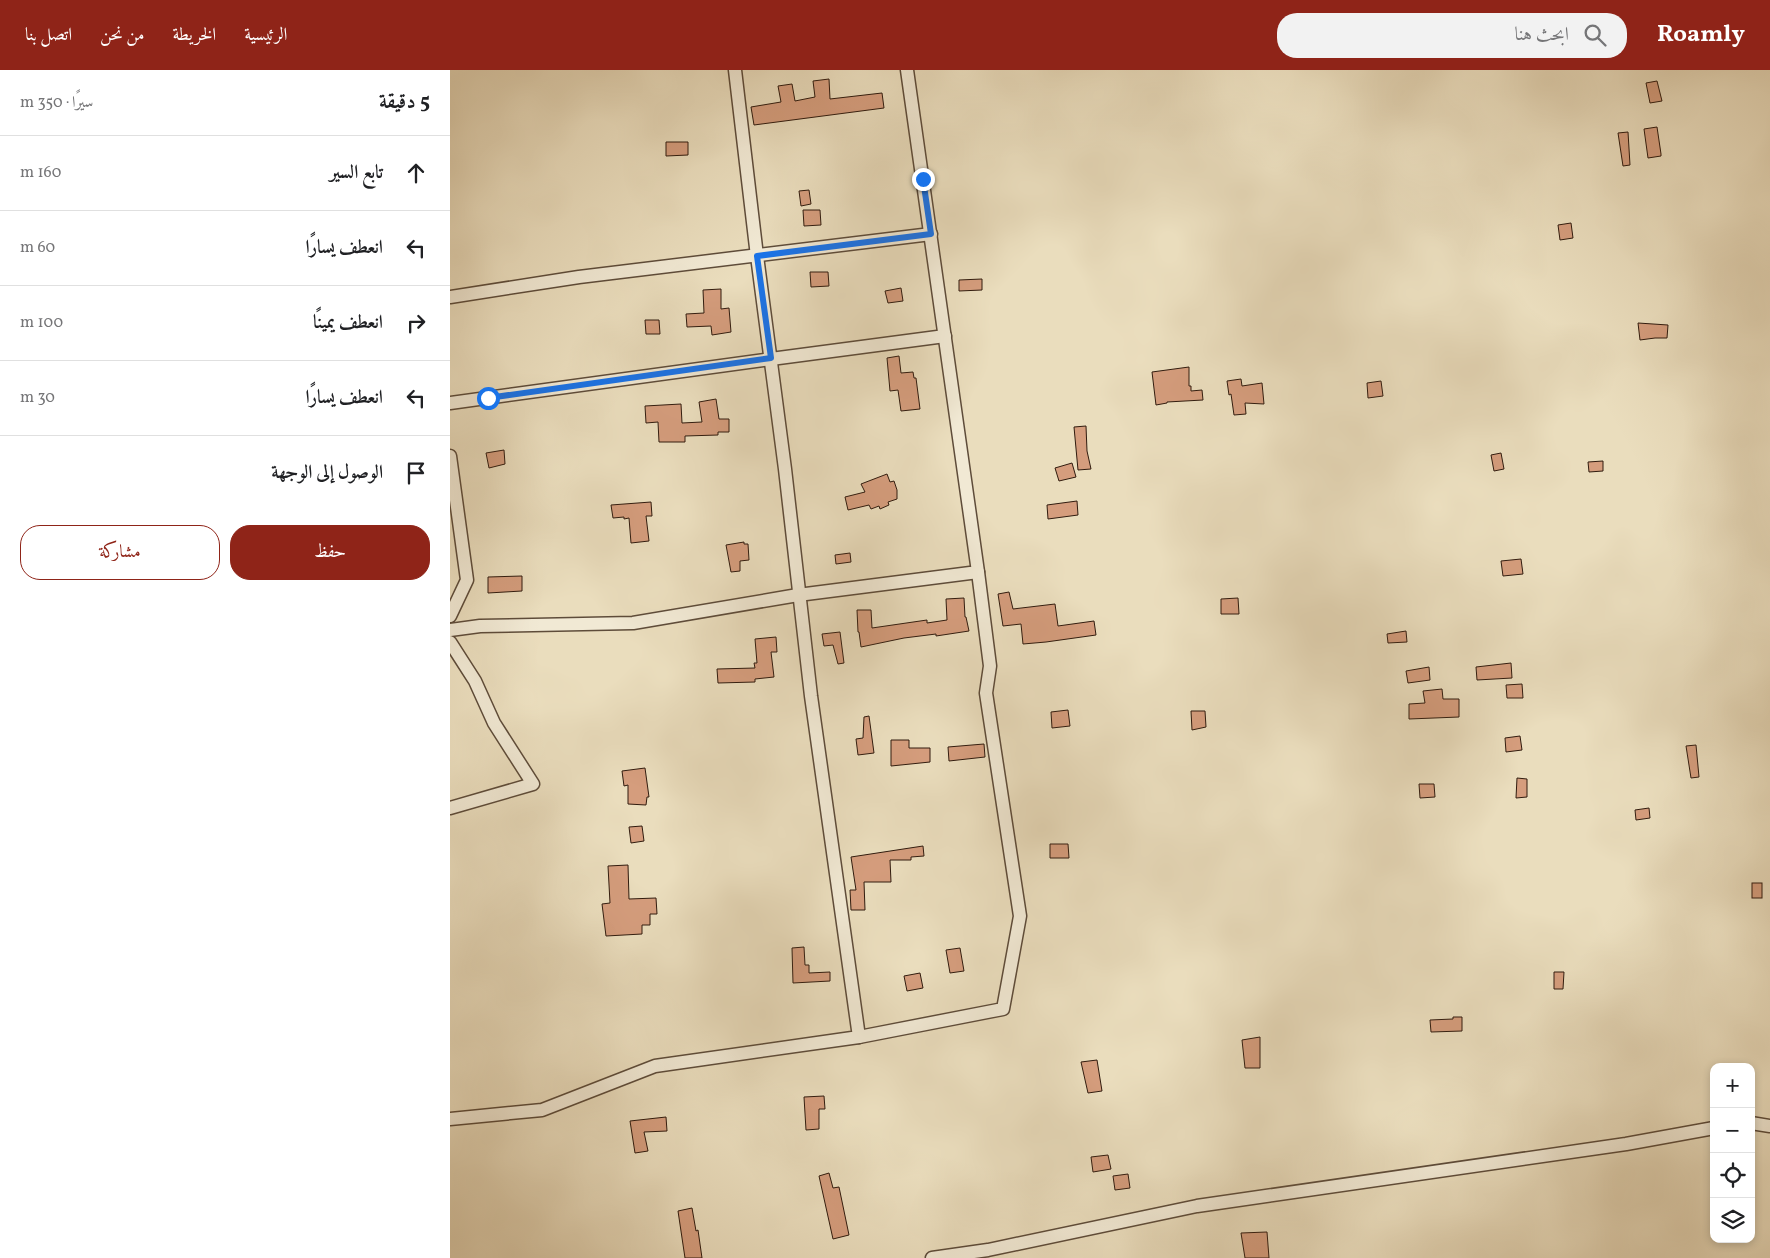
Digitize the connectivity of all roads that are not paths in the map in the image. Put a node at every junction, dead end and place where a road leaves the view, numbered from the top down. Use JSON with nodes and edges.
{"nodes":[{"id":1,"x":735,"y":70,"type":"edge"},
{"id":2,"x":907,"y":70,"type":"edge"},
{"id":3,"x":931,"y":234,"type":"junction"},
{"id":4,"x":757,"y":256,"type":"junction"},
{"id":5,"x":450,"y":297,"type":"edge"},
{"id":6,"x":945,"y":336,"type":"junction"},
{"id":7,"x":771,"y":358,"type":"junction"},
{"id":8,"x":450,"y":403,"type":"edge"},
{"id":9,"x":450,"y":460,"type":"edge"},
{"id":10,"x":978,"y":572,"type":"junction"},
{"id":11,"x":798,"y":595,"type":"junction"},
{"id":12,"x":450,"y":616,"type":"edge"},
{"id":13,"x":450,"y":630,"type":"edge"},
{"id":14,"x":450,"y":642,"type":"edge"},
{"id":15,"x":450,"y":808,"type":"edge"},
{"id":16,"x":859,"y":1037,"type":"junction"},
{"id":17,"x":450,"y":1119,"type":"edge"},
{"id":18,"x":1755,"y":1124,"type":"edge"},
{"id":19,"x":1770,"y":1126,"type":"edge"},
{"id":20,"x":1710,"y":1129,"type":"edge"},
{"id":21,"x":932,"y":1258,"type":"edge"}],
"edges":[{"from":1,"to":4,"type":"street"},
{"from":2,"to":3,"type":"street"},
{"from":3,"to":4,"type":"street"},
{"from":3,"to":6,"type":"street"},
{"from":4,"to":5,"type":"street"},
{"from":4,"to":7,"type":"street"},
{"from":6,"to":7,"type":"street"},
{"from":6,"to":10,"type":"street"},
{"from":7,"to":8,"type":"street"},
{"from":7,"to":11,"type":"street"},
{"from":9,"to":12,"type":"street"},
{"from":10,"to":11,"type":"street"},
{"from":10,"to":16,"type":"street"},
{"from":11,"to":13,"type":"street"},
{"from":11,"to":16,"type":"street"},
{"from":14,"to":15,"type":"street"},
{"from":16,"to":17,"type":"street"},
{"from":18,"to":19,"type":"street"},
{"from":20,"to":21,"type":"street"}]}
